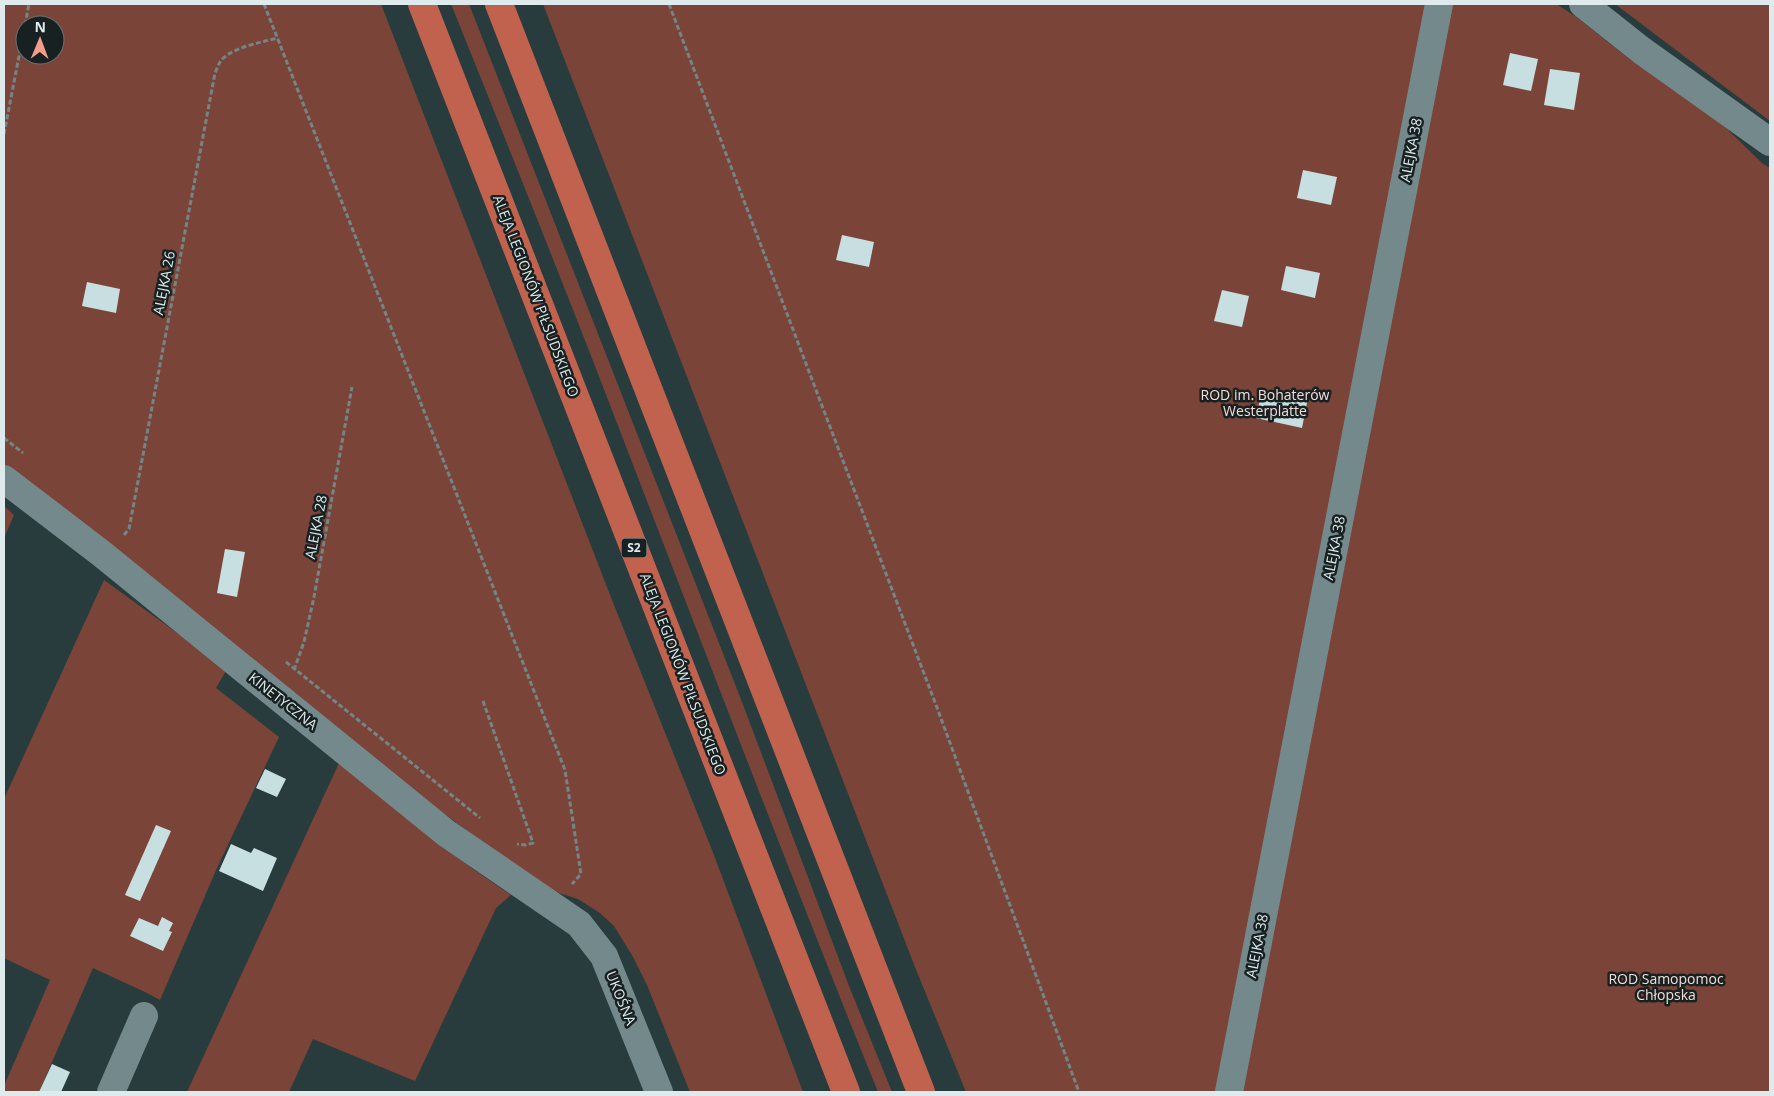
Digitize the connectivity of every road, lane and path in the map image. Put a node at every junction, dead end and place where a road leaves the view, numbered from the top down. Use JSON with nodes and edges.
{"nodes":[{"id":1,"x":264,"y":4,"type":"edge"},
{"id":2,"x":422,"y":4,"type":"edge"},
{"id":3,"x":499,"y":4,"type":"edge"},
{"id":4,"x":669,"y":4,"type":"edge"},
{"id":5,"x":1439,"y":4,"type":"edge"},
{"id":6,"x":1583,"y":4,"type":"edge"},
{"id":7,"x":278,"y":38,"type":"junction"},
{"id":8,"x":17,"y":65,"type":"edge"},
{"id":9,"x":4,"y":134,"type":"edge"},
{"id":10,"x":1770,"y":142,"type":"edge"},
{"id":11,"x":352,"y":387,"type":"dead end"},
{"id":12,"x":4,"y":438,"type":"edge"},
{"id":13,"x":26,"y":456,"type":"dead end"},
{"id":14,"x":4,"y":479,"type":"edge"},
{"id":15,"x":116,"y":529,"type":"dead end"},
{"id":16,"x":124,"y":535,"type":"junction"},
{"id":17,"x":132,"y":542,"type":"dead end"},
{"id":18,"x":280,"y":657,"type":"dead end"},
{"id":19,"x":294,"y":668,"type":"junction"},
{"id":20,"x":483,"y":701,"type":"dead end"},
{"id":21,"x":481,"y":819,"type":"dead end"},
{"id":22,"x":512,"y":844,"type":"dead end"},
{"id":23,"x":561,"y":910,"type":"junction"},
{"id":24,"x":144,"y":1016,"type":"dead end"},
{"id":25,"x":111,"y":1092,"type":"edge"},
{"id":26,"x":658,"y":1092,"type":"edge"},
{"id":27,"x":846,"y":1092,"type":"edge"},
{"id":28,"x":922,"y":1092,"type":"edge"},
{"id":29,"x":1079,"y":1092,"type":"edge"},
{"id":30,"x":1229,"y":1092,"type":"edge"}],
"edges":[{"from":1,"to":7,"type":"path"},
{"from":2,"to":27,"type":"highway","name":"ALEJA LEGIONÓW PIŁSUDSKIEGO","number":"S2"},
{"from":3,"to":28,"type":"highway"},
{"from":4,"to":29,"type":"path"},
{"from":5,"to":30,"type":"street","name":"ALEJKA 38"},
{"from":6,"to":10,"type":"street"},
{"from":7,"to":16,"type":"path","name":"ALEJKA 26"},
{"from":7,"to":23,"type":"path"},
{"from":8,"to":9,"type":"path"},
{"from":11,"to":19,"type":"path","name":"ALEJKA 28"},
{"from":12,"to":13,"type":"path"},
{"from":14,"to":23,"type":"street","name":"KINETYCZNA"},
{"from":15,"to":16,"type":"path"},
{"from":16,"to":17,"type":"path"},
{"from":18,"to":19,"type":"path"},
{"from":19,"to":21,"type":"path"},
{"from":20,"to":22,"type":"path"},
{"from":23,"to":26,"type":"street","name":"UKOŚNA"},
{"from":24,"to":25,"type":"street"}]}
